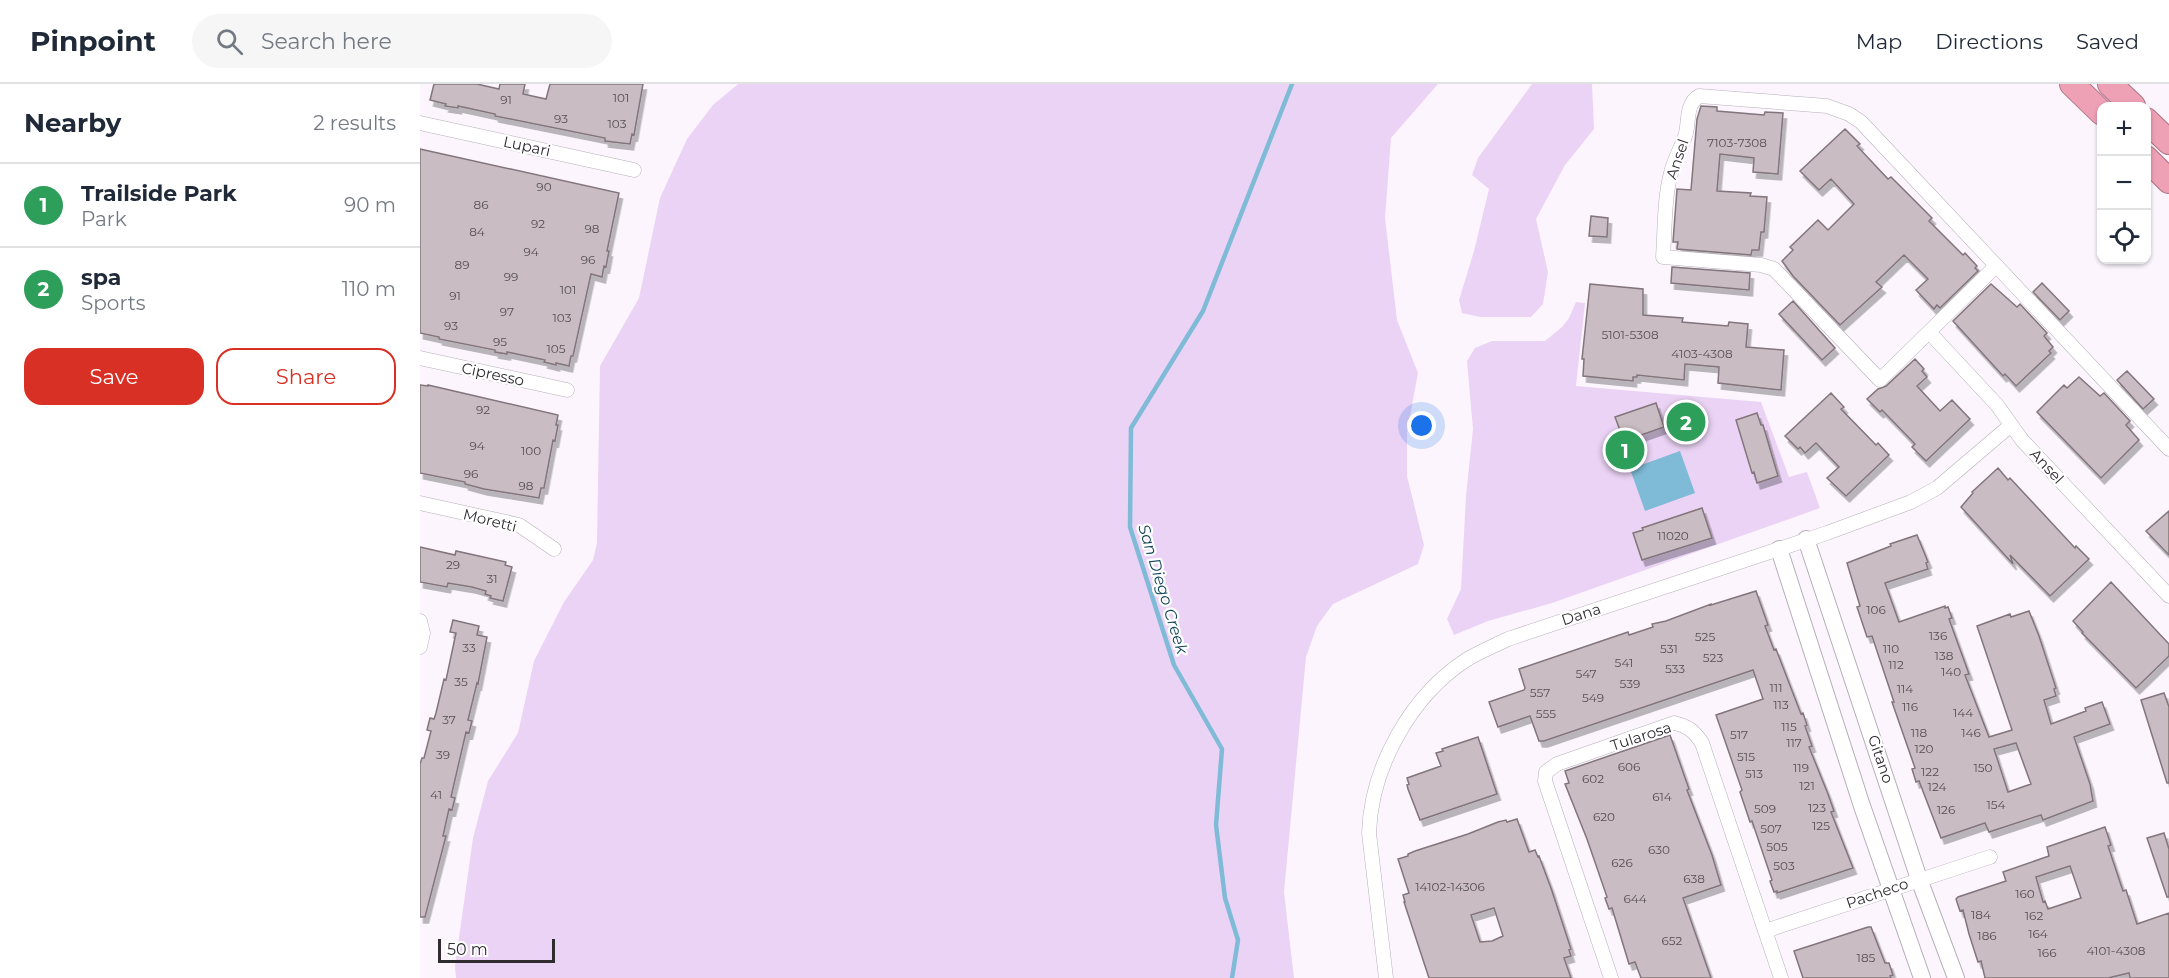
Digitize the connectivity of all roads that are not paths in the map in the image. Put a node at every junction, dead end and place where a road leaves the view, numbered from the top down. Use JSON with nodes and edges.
{"nodes":[{"id":1,"x":2072,"y":84,"type":"edge"},
{"id":2,"x":2110,"y":84,"type":"edge"},
{"id":3,"x":2129,"y":102,"type":"edge"},
{"id":4,"x":2097,"y":108,"type":"edge"},
{"id":5,"x":420,"y":123,"type":"edge"},
{"id":6,"x":2151,"y":125,"type":"edge"},
{"id":7,"x":2169,"y":142,"type":"edge"},
{"id":8,"x":634,"y":170,"type":"dead end"},
{"id":9,"x":1996,"y":266,"type":"junction"},
{"id":10,"x":1929,"y":332,"type":"junction"},
{"id":11,"x":420,"y":358,"type":"edge"},
{"id":12,"x":567,"y":390,"type":"dead end"},
{"id":13,"x":2011,"y":425,"type":"junction"},
{"id":14,"x":2169,"y":449,"type":"edge"},
{"id":15,"x":420,"y":503,"type":"edge"},
{"id":16,"x":1806,"y":539,"type":"junction"},
{"id":17,"x":554,"y":549,"type":"dead end"},
{"id":18,"x":1779,"y":549,"type":"junction"},
{"id":19,"x":2169,"y":596,"type":"edge"},
{"id":20,"x":420,"y":621,"type":"edge"},
{"id":21,"x":420,"y":647,"type":"edge"},
{"id":22,"x":1990,"y":857,"type":"dead end"},
{"id":23,"x":1919,"y":879,"type":"junction"},
{"id":24,"x":1890,"y":888,"type":"junction"},
{"id":25,"x":1765,"y":931,"type":"junction"},
{"id":26,"x":1386,"y":978,"type":"edge"},
{"id":27,"x":1611,"y":978,"type":"edge"},
{"id":28,"x":1781,"y":978,"type":"edge"},
{"id":29,"x":1922,"y":978,"type":"edge"},
{"id":30,"x":1956,"y":978,"type":"edge"}],
"edges":[{"from":1,"to":4,"type":"highway"},
{"from":2,"to":3,"type":"highway"},
{"from":5,"to":8,"type":"street","name":"Lupari"},
{"from":6,"to":7,"type":"highway"},
{"from":9,"to":10,"type":"street","name":"Ansel"},
{"from":9,"to":10,"type":"street","name":"Ansel"},
{"from":9,"to":14,"type":"street","name":"Ansel"},
{"from":10,"to":13,"type":"street","name":"Ansel"},
{"from":11,"to":12,"type":"street","name":"Cipresso"},
{"from":13,"to":16,"type":"street","name":"Dana"},
{"from":13,"to":19,"type":"street","name":"Ansel"},
{"from":15,"to":17,"type":"street","name":"Moretti"},
{"from":16,"to":18,"type":"street","name":"Dana"},
{"from":16,"to":23,"type":"street","name":"Gitano"},
{"from":18,"to":24,"type":"street"},
{"from":18,"to":26,"type":"street","name":"Dana"},
{"from":20,"to":21,"type":"street"},
{"from":22,"to":23,"type":"street","name":"Pacheco"},
{"from":23,"to":24,"type":"street","name":"Pacheco"},
{"from":23,"to":30,"type":"street","name":"Gitano"},
{"from":24,"to":25,"type":"street","name":"Pacheco"},
{"from":24,"to":29,"type":"street"},
{"from":25,"to":27,"type":"street","name":"Tularosa"},
{"from":25,"to":28,"type":"street","name":"Tularosa"}]}
